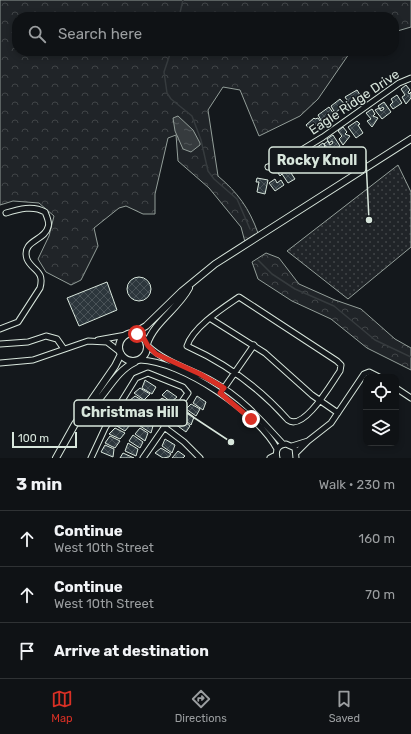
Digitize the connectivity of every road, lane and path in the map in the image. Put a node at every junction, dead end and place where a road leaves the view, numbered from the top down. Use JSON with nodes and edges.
{"nodes":[{"id":1,"x":411,"y":78,"type":"edge"},
{"id":2,"x":411,"y":140,"type":"edge"},
{"id":3,"x":268,"y":167,"type":"dead end"},
{"id":4,"x":6,"y":213,"type":"dead end"},
{"id":5,"x":190,"y":287,"type":"junction"},
{"id":6,"x":211,"y":319,"type":"junction"},
{"id":7,"x":0,"y":329,"type":"edge"},
{"id":8,"x":134,"y":333,"type":"junction"},
{"id":9,"x":126,"y":335,"type":"junction"},
{"id":10,"x":98,"y":340,"type":"junction"},
{"id":11,"x":0,"y":344,"type":"edge"},
{"id":12,"x":147,"y":345,"type":"junction"},
{"id":13,"x":254,"y":345,"type":"junction"},
{"id":14,"x":64,"y":349,"type":"junction"},
{"id":15,"x":120,"y":353,"type":"junction"},
{"id":16,"x":138,"y":361,"type":"junction"},
{"id":17,"x":0,"y":363,"type":"edge"},
{"id":18,"x":236,"y":372,"type":"junction"},
{"id":19,"x":364,"y":374,"type":"edge"},
{"id":20,"x":374,"y":374,"type":"edge"},
{"id":21,"x":363,"y":376,"type":"edge"},
{"id":22,"x":224,"y":388,"type":"junction"},
{"id":23,"x":399,"y":390,"type":"edge"},
{"id":24,"x":220,"y":393,"type":"junction"},
{"id":25,"x":411,"y":398,"type":"edge"},
{"id":26,"x":320,"y":401,"type":"junction"},
{"id":27,"x":338,"y":413,"type":"junction"},
{"id":28,"x":82,"y":415,"type":"junction"},
{"id":29,"x":164,"y":427,"type":"junction"},
{"id":30,"x":308,"y":441,"type":"junction"},
{"id":31,"x":282,"y":444,"type":"junction"},
{"id":32,"x":292,"y":446,"type":"junction"},
{"id":33,"x":276,"y":454,"type":"edge"},
{"id":34,"x":296,"y":456,"type":"edge"},
{"id":35,"x":56,"y":458,"type":"edge"},
{"id":36,"x":91,"y":458,"type":"edge"},
{"id":37,"x":143,"y":458,"type":"edge"},
{"id":38,"x":200,"y":458,"type":"edge"},
{"id":39,"x":270,"y":458,"type":"edge"}],
"edges":[{"from":1,"to":3,"type":"street","name":"Eagle Ridge Drive"},
{"from":2,"to":5,"type":"main road"},
{"from":4,"to":7,"type":"street"},
{"from":5,"to":8,"type":"main road"},
{"from":5,"to":12,"type":"main road"},
{"from":6,"to":13,"type":"street"},
{"from":6,"to":18,"type":"street"},
{"from":6,"to":26,"type":"street"},
{"from":8,"to":9,"type":"main road"},
{"from":8,"to":12,"type":"main road"},
{"from":9,"to":10,"type":"street"},
{"from":9,"to":15,"type":"main road"},
{"from":10,"to":14,"type":"street"},
{"from":10,"to":15,"type":"street"},
{"from":11,"to":14,"type":"street"},
{"from":12,"to":16,"type":"main road"},
{"from":12,"to":22,"type":"street"},
{"from":13,"to":18,"type":"street"},
{"from":13,"to":26,"type":"street"},
{"from":14,"to":17,"type":"street"},
{"from":15,"to":16,"type":"main road"},
{"from":15,"to":28,"type":"main road"},
{"from":16,"to":24,"type":"street"},
{"from":16,"to":28,"type":"main road"},
{"from":18,"to":22,"type":"street"},
{"from":18,"to":26,"type":"street"},
{"from":19,"to":20,"type":"street"},
{"from":21,"to":27,"type":"street"},
{"from":22,"to":24,"type":"street"},
{"from":22,"to":31,"type":"street"},
{"from":23,"to":25,"type":"street"},
{"from":24,"to":33,"type":"street"},
{"from":26,"to":27,"type":"street"},
{"from":27,"to":30,"type":"street"},
{"from":28,"to":35,"type":"main road"},
{"from":29,"to":36,"type":"street"},
{"from":29,"to":37,"type":"street"},
{"from":29,"to":38,"type":"street"},
{"from":30,"to":32,"type":"street"},
{"from":30,"to":34,"type":"street"},
{"from":31,"to":32,"type":"street"},
{"from":31,"to":33,"type":"street"},
{"from":32,"to":34,"type":"street"},
{"from":33,"to":39,"type":"street"}]}
